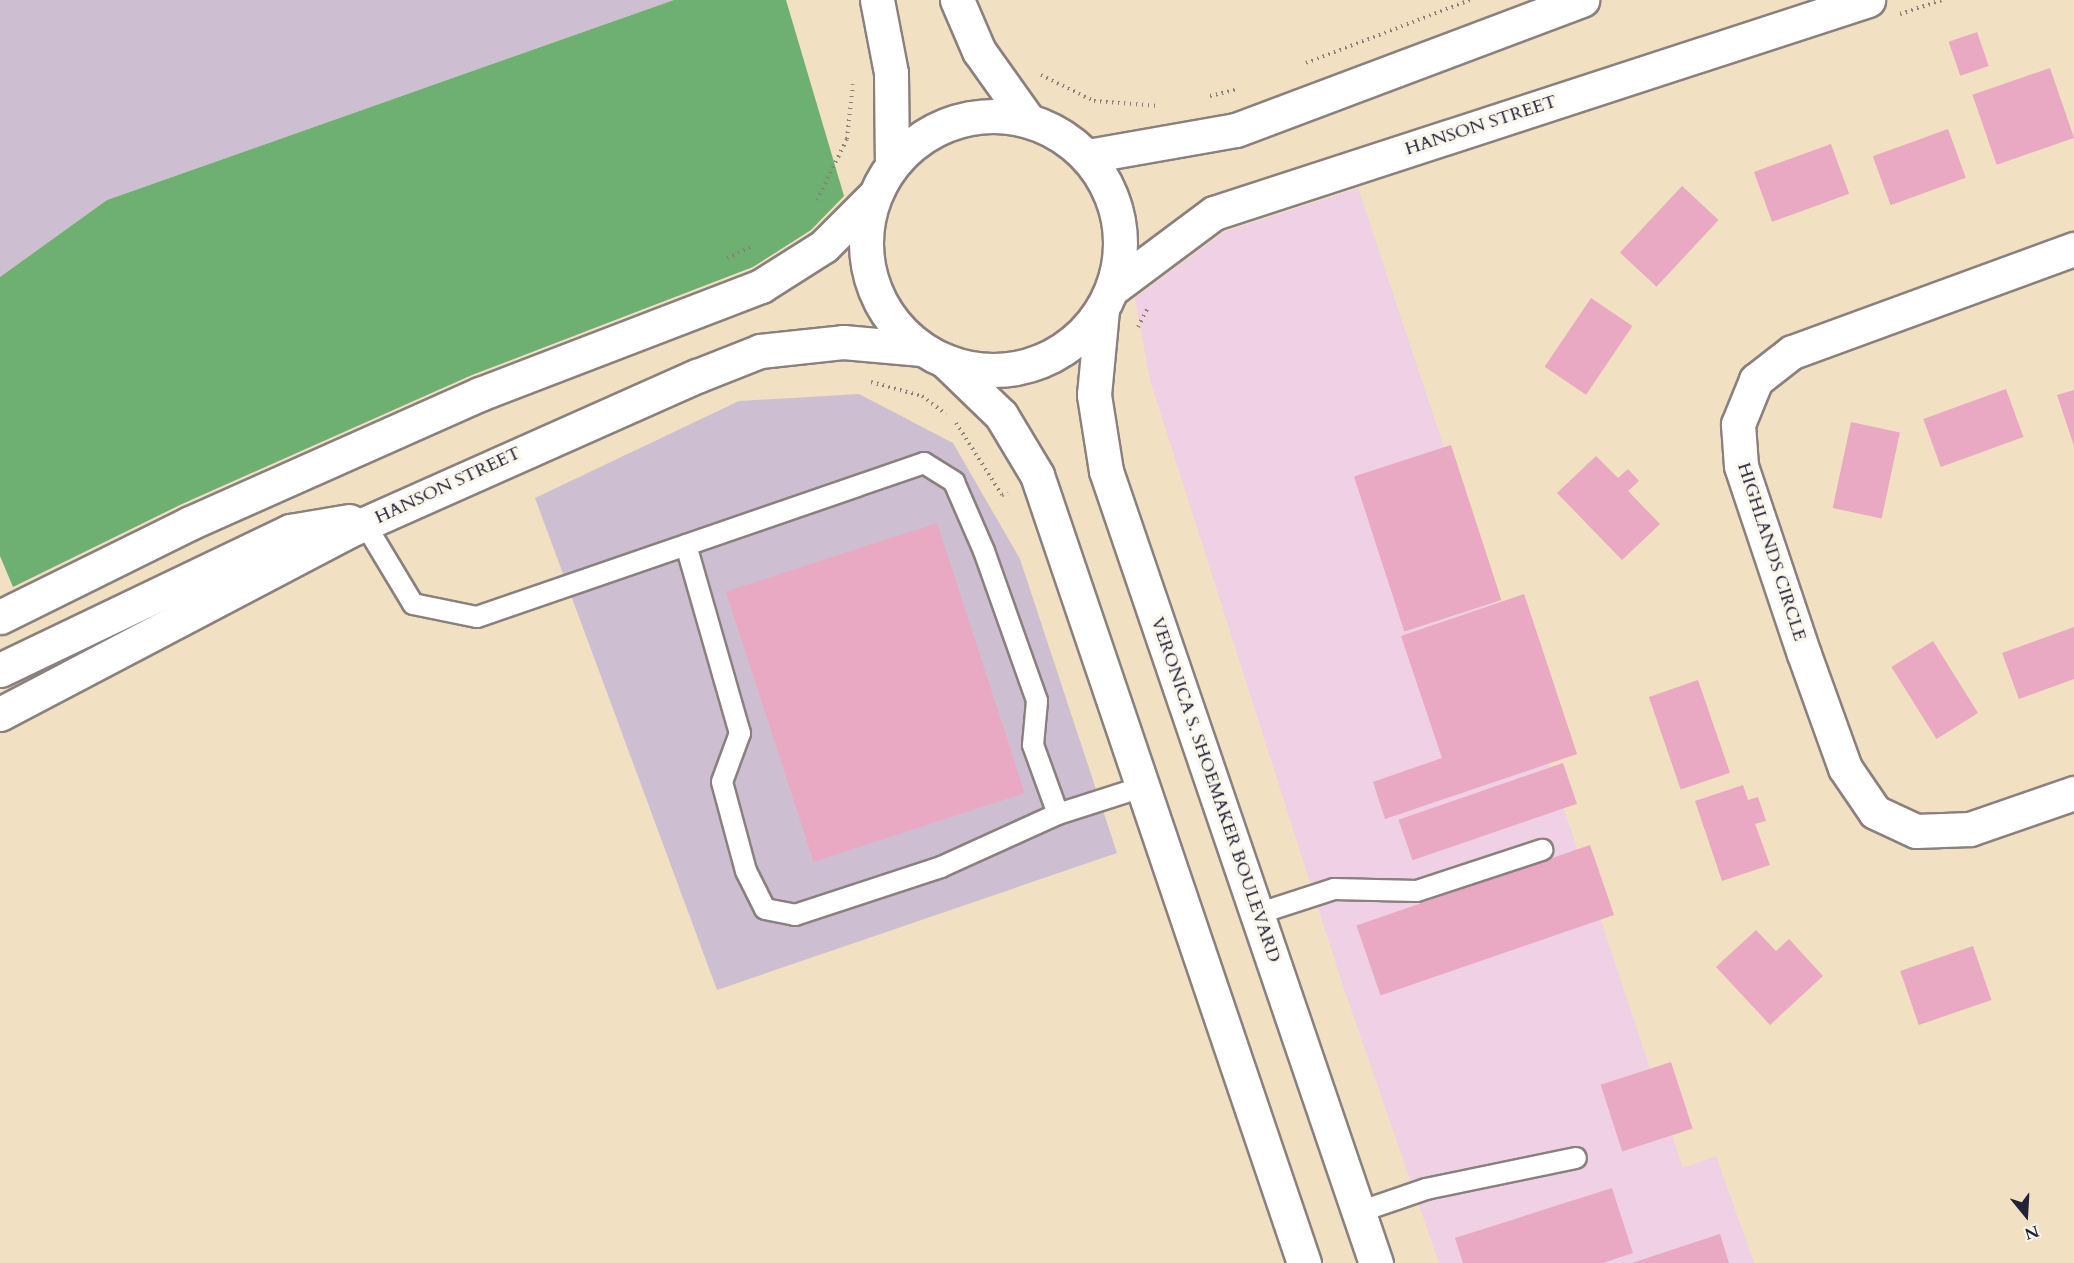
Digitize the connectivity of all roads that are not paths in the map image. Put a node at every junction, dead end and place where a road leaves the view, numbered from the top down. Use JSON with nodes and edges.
{"nodes":[{"id":1,"x":878,"y":0,"type":"edge"},
{"id":2,"x":957,"y":0,"type":"edge"},
{"id":3,"x":1582,"y":0,"type":"edge"},
{"id":4,"x":1877,"y":9,"type":"edge"},
{"id":5,"x":1028,"y":120,"type":"junction"},
{"id":6,"x":1088,"y":156,"type":"junction"},
{"id":7,"x":892,"y":164,"type":"junction"},
{"id":8,"x":873,"y":197,"type":"junction"},
{"id":9,"x":2074,"y":249,"type":"edge"},
{"id":10,"x":1107,"y":300,"type":"junction"},
{"id":11,"x":933,"y":355,"type":"junction"},
{"id":12,"x":365,"y":524,"type":"junction"},
{"id":13,"x":686,"y":545,"type":"junction"},
{"id":14,"x":0,"y":617,"type":"edge"},
{"id":15,"x":0,"y":670,"type":"edge"},
{"id":16,"x":0,"y":714,"type":"edge"},
{"id":17,"x":1145,"y":786,"type":"junction"},
{"id":18,"x":2074,"y":793,"type":"edge"},
{"id":19,"x":1058,"y":814,"type":"junction"},
{"id":20,"x":1542,"y":850,"type":"dead end"},
{"id":21,"x":1257,"y":914,"type":"junction"},
{"id":22,"x":1576,"y":1158,"type":"dead end"},
{"id":23,"x":1359,"y":1212,"type":"junction"},
{"id":24,"x":1304,"y":1263,"type":"edge"},
{"id":25,"x":1376,"y":1263,"type":"edge"}],
"edges":[{"from":1,"to":7,"type":"street"},
{"from":2,"to":5,"type":"street"},
{"from":3,"to":6,"type":"street"},
{"from":4,"to":10,"type":"street","name":"HANSON STREET"},
{"from":5,"to":6,"type":"street","name":"HANSON STREET"},
{"from":5,"to":7,"type":"street","name":"HANSON STREET"},
{"from":6,"to":10,"type":"street","name":"HANSON STREET"},
{"from":7,"to":8,"type":"street","name":"HANSON STREET"},
{"from":8,"to":11,"type":"street","name":"HANSON STREET"},
{"from":8,"to":14,"type":"street","name":"HANSON STREET"},
{"from":9,"to":18,"type":"street","name":"HIGHLANDS CIRCLE"},
{"from":10,"to":11,"type":"street","name":"HANSON STREET"},
{"from":10,"to":21,"type":"street","name":"VERONICA S. SHOEMAKER BOULEVARD"},
{"from":11,"to":12,"type":"street","name":"HANSON STREET"},
{"from":11,"to":17,"type":"street"},
{"from":12,"to":13,"type":"lane"},
{"from":12,"to":15,"type":"street"},
{"from":12,"to":16,"type":"street","name":"HANSON STREET"},
{"from":13,"to":19,"type":"lane"},
{"from":13,"to":19,"type":"lane"},
{"from":17,"to":19,"type":"lane"},
{"from":17,"to":24,"type":"street"},
{"from":20,"to":21,"type":"lane"},
{"from":21,"to":23,"type":"street","name":"VERONICA S. SHOEMAKER BOULEVARD"},
{"from":22,"to":23,"type":"lane"},
{"from":23,"to":25,"type":"street","name":"VERONICA S. SHOEMAKER BOULEVARD"}]}
